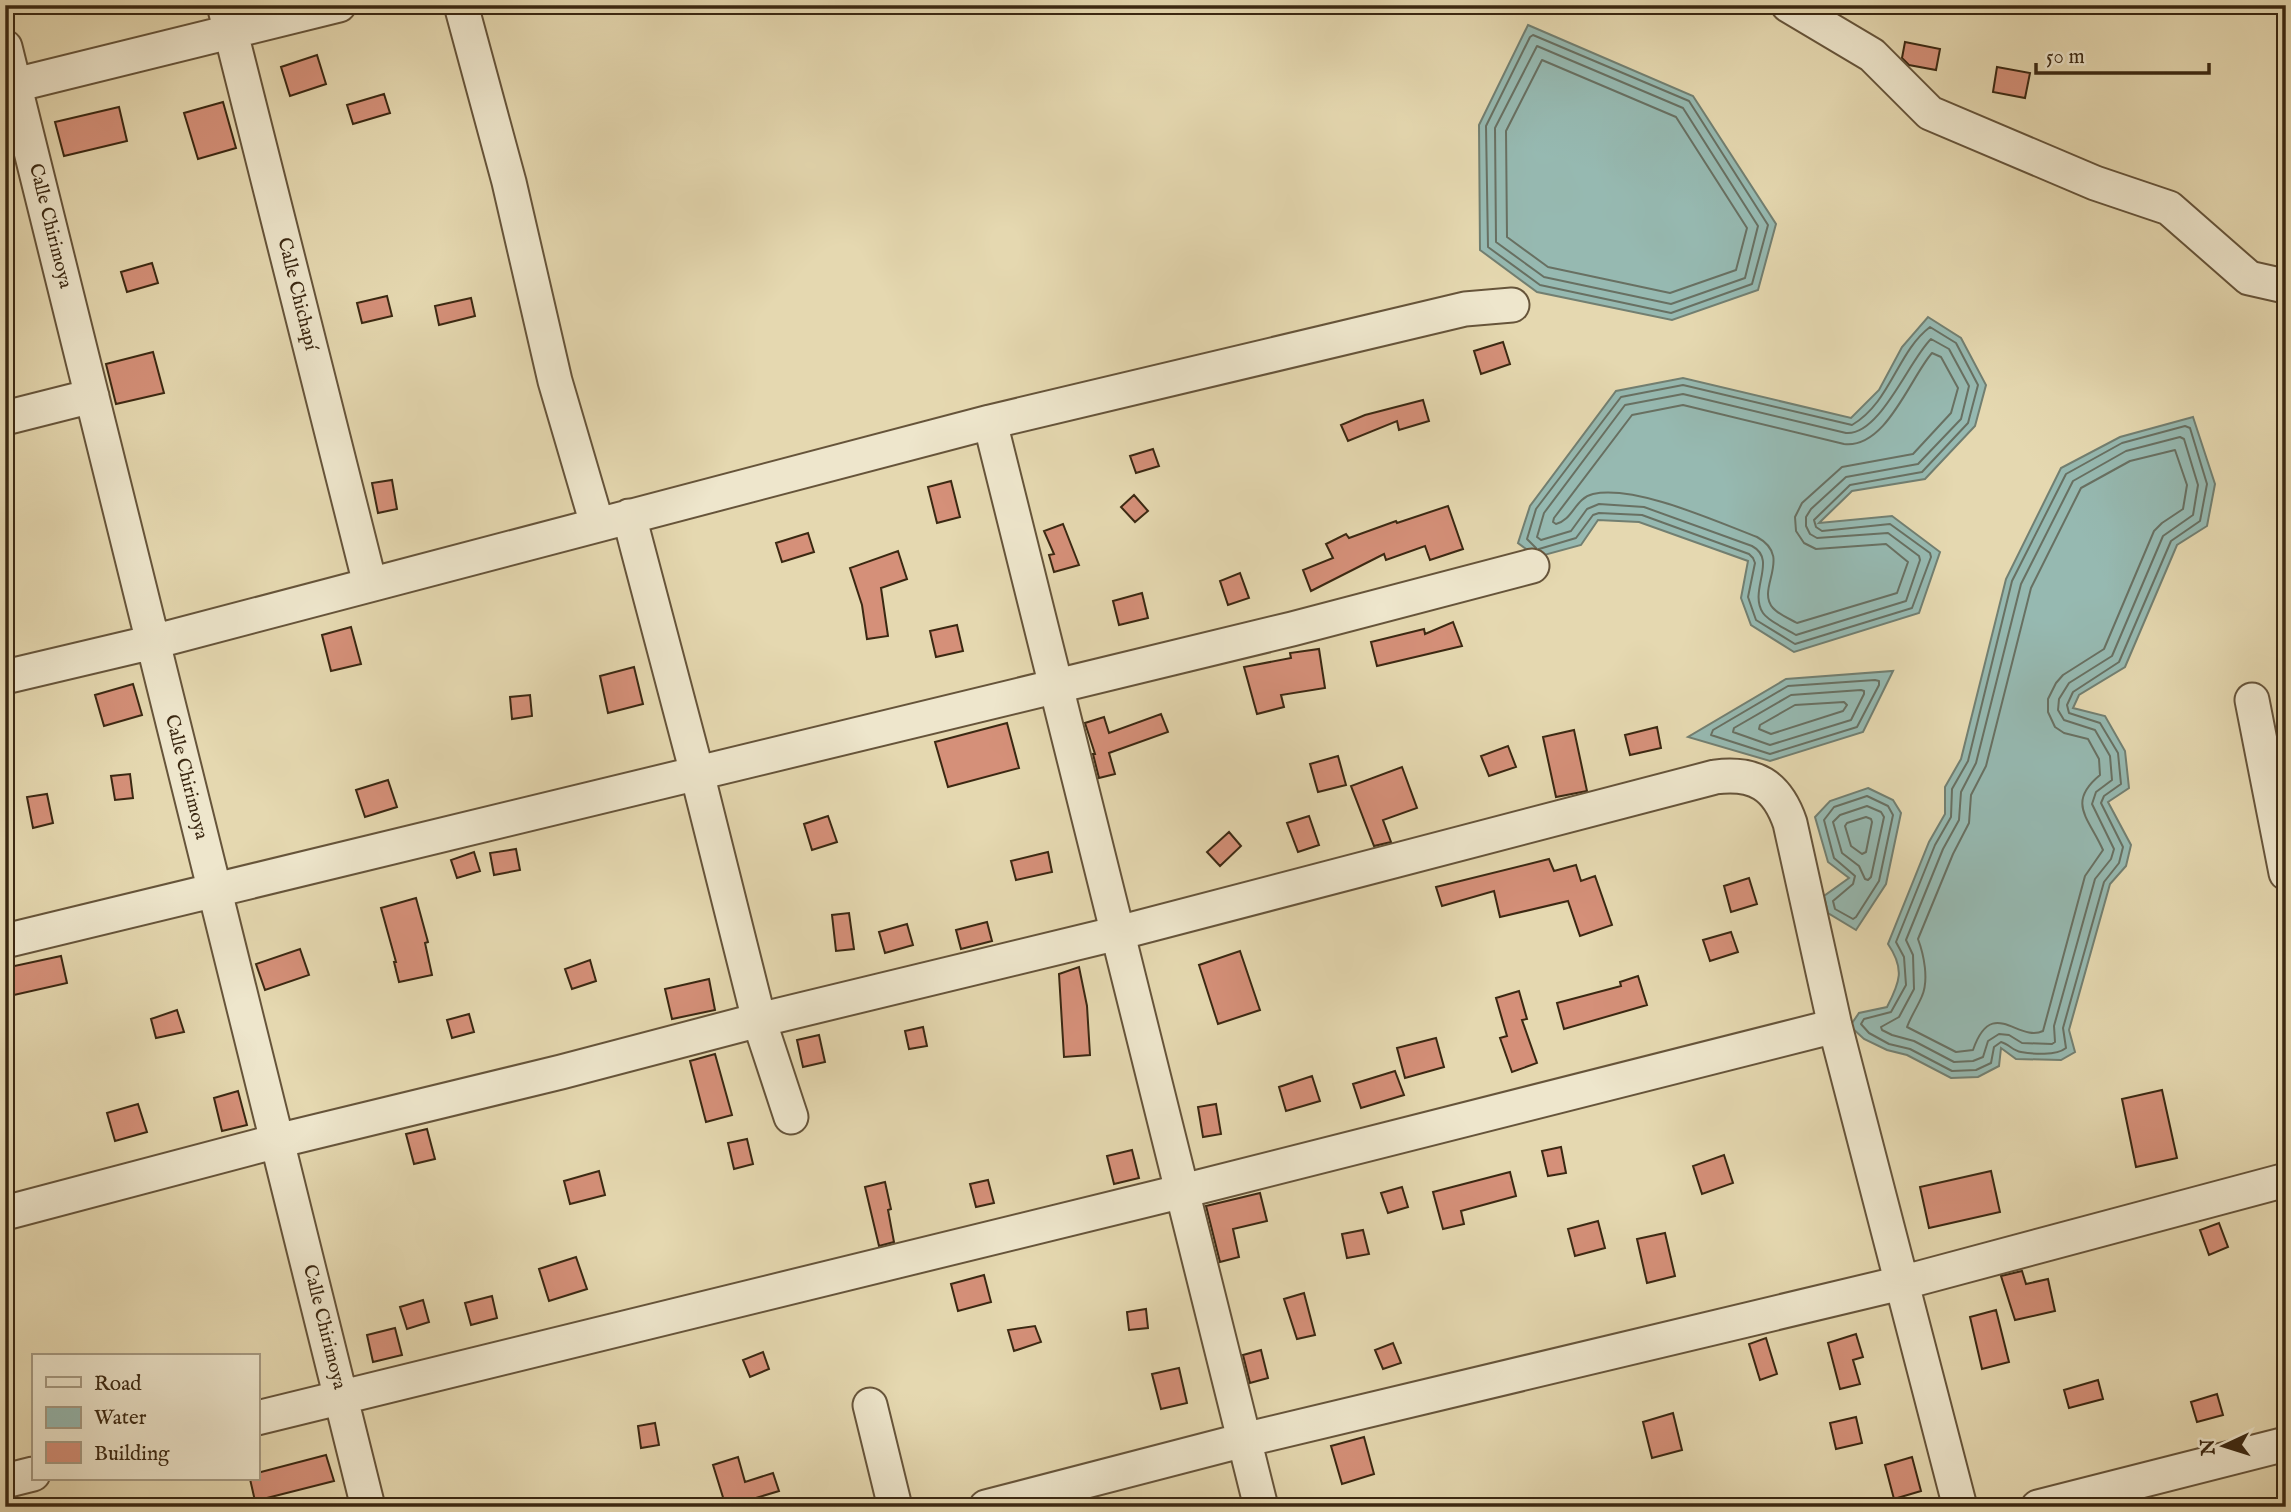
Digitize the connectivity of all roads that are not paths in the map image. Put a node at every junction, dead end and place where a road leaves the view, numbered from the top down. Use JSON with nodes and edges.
{"nodes":[{"id":1,"x":339,"y":5,"type":"edge"},
{"id":2,"x":461,"y":5,"type":"edge"},
{"id":3,"x":1788,"y":5,"type":"edge"},
{"id":4,"x":228,"y":19,"type":"edge"},
{"id":5,"x":5,"y":47,"type":"edge"},
{"id":6,"x":15,"y":85,"type":"junction"},
{"id":7,"x":2286,"y":283,"type":"edge"},
{"id":8,"x":1511,"y":305,"type":"dead end"},
{"id":9,"x":92,"y":396,"type":"junction"},
{"id":10,"x":5,"y":418,"type":"edge"},
{"id":11,"x":990,"y":422,"type":"junction"},
{"id":12,"x":629,"y":516,"type":"junction"},
{"id":13,"x":597,"y":524,"type":"junction"},
{"id":14,"x":1532,"y":566,"type":"dead end"},
{"id":15,"x":370,"y":584,"type":"junction"},
{"id":16,"x":153,"y":642,"type":"junction"},
{"id":17,"x":5,"y":677,"type":"edge"},
{"id":18,"x":1057,"y":686,"type":"junction"},
{"id":19,"x":2252,"y":700,"type":"dead end"},
{"id":20,"x":697,"y":773,"type":"junction"},
{"id":21,"x":2286,"y":873,"type":"edge"},
{"id":22,"x":214,"y":890,"type":"junction"},
{"id":23,"x":1118,"y":933,"type":"junction"},
{"id":24,"x":5,"y":941,"type":"edge"},
{"id":25,"x":759,"y":1020,"type":"junction"},
{"id":26,"x":1835,"y":1026,"type":"junction"},
{"id":27,"x":791,"y":1117,"type":"dead end"},
{"id":28,"x":277,"y":1141,"type":"junction"},
{"id":29,"x":2286,"y":1180,"type":"edge"},
{"id":30,"x":1183,"y":1191,"type":"junction"},
{"id":31,"x":5,"y":1213,"type":"edge"},
{"id":32,"x":1901,"y":1283,"type":"junction"},
{"id":33,"x":342,"y":1397,"type":"junction"},
{"id":34,"x":870,"y":1405,"type":"dead end"},
{"id":35,"x":259,"y":1418,"type":"edge"},
{"id":36,"x":1244,"y":1440,"type":"junction"},
{"id":37,"x":2286,"y":1444,"type":"edge"},
{"id":38,"x":32,"y":1474,"type":"edge"},
{"id":39,"x":5,"y":1481,"type":"edge"},
{"id":40,"x":368,"y":1507,"type":"edge"},
{"id":41,"x":895,"y":1507,"type":"edge"},
{"id":42,"x":986,"y":1507,"type":"edge"},
{"id":43,"x":1261,"y":1507,"type":"edge"},
{"id":44,"x":1960,"y":1507,"type":"edge"},
{"id":45,"x":2038,"y":1507,"type":"edge"}],
"edges":[{"from":1,"to":4,"type":"street"},
{"from":2,"to":13,"type":"street"},
{"from":3,"to":7,"type":"street"},
{"from":4,"to":6,"type":"street"},
{"from":4,"to":15,"type":"street","name":"Calle Chichapí"},
{"from":5,"to":6,"type":"street","name":"Calle Chirimoya"},
{"from":6,"to":9,"type":"street","name":"Calle Chirimoya"},
{"from":8,"to":11,"type":"street"},
{"from":9,"to":10,"type":"street"},
{"from":9,"to":16,"type":"street","name":"Calle Chirimoya"},
{"from":11,"to":12,"type":"street"},
{"from":11,"to":18,"type":"street"},
{"from":12,"to":13,"type":"street"},
{"from":12,"to":20,"type":"street"},
{"from":13,"to":15,"type":"street"},
{"from":14,"to":18,"type":"street"},
{"from":15,"to":16,"type":"street"},
{"from":16,"to":17,"type":"street"},
{"from":16,"to":22,"type":"street","name":"Calle Chirimoya"},
{"from":18,"to":20,"type":"street"},
{"from":18,"to":23,"type":"street"},
{"from":19,"to":21,"type":"street"},
{"from":20,"to":22,"type":"street"},
{"from":20,"to":25,"type":"street"},
{"from":22,"to":24,"type":"street"},
{"from":22,"to":28,"type":"street","name":"Calle Chirimoya"},
{"from":23,"to":25,"type":"street"},
{"from":23,"to":26,"type":"street"},
{"from":23,"to":30,"type":"street"},
{"from":25,"to":27,"type":"street"},
{"from":25,"to":28,"type":"street"},
{"from":26,"to":30,"type":"street"},
{"from":26,"to":32,"type":"street"},
{"from":28,"to":31,"type":"street"},
{"from":28,"to":33,"type":"street","name":"Calle Chirimoya"},
{"from":29,"to":32,"type":"street"},
{"from":30,"to":33,"type":"street"},
{"from":30,"to":36,"type":"street"},
{"from":32,"to":36,"type":"street"},
{"from":32,"to":44,"type":"street"},
{"from":33,"to":35,"type":"street"},
{"from":33,"to":40,"type":"street","name":"Calle Chirimoya"},
{"from":34,"to":41,"type":"street"},
{"from":36,"to":42,"type":"street"},
{"from":36,"to":43,"type":"street"},
{"from":37,"to":45,"type":"street"},
{"from":38,"to":39,"type":"street"}]}
